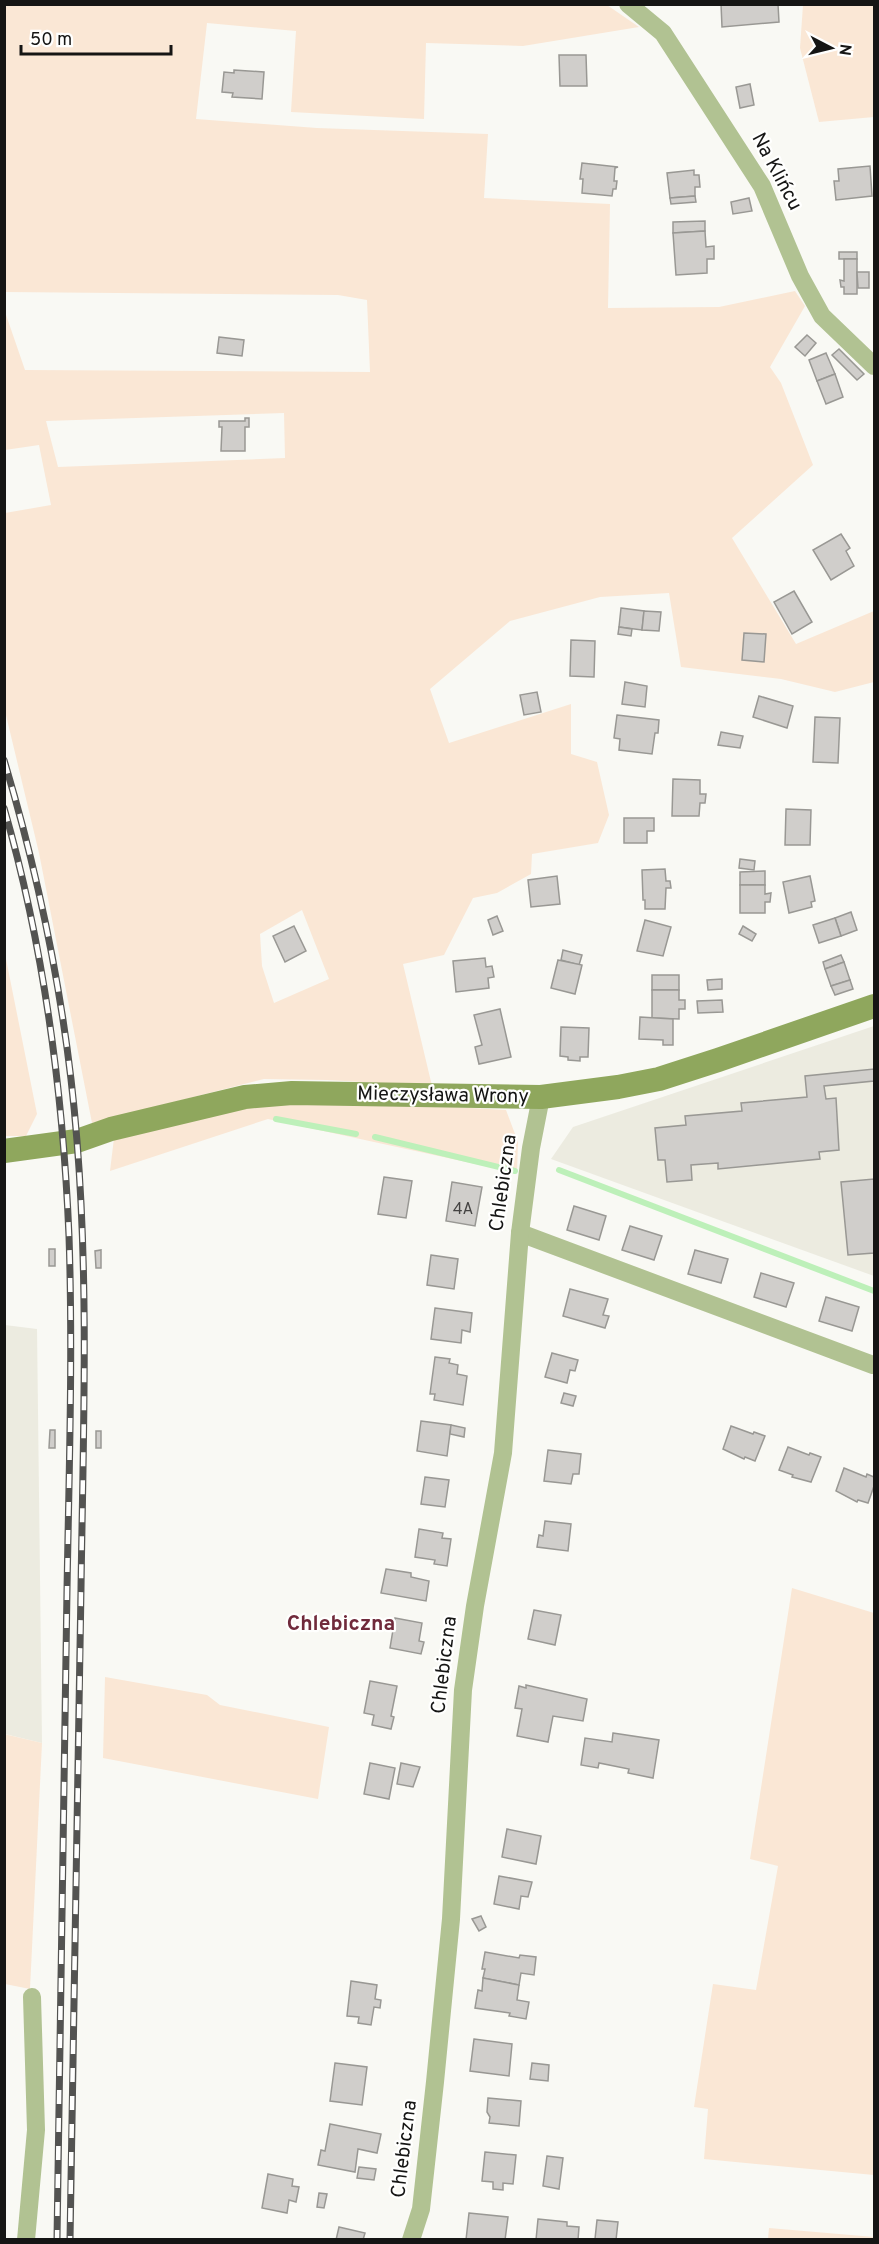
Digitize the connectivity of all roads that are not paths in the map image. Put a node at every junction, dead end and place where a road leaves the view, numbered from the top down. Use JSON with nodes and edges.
{"nodes":[{"id":1,"x":628,"y":4,"type":"edge"},
{"id":2,"x":874,"y":366,"type":"edge"},
{"id":3,"x":874,"y":1006,"type":"edge"},
{"id":4,"x":541,"y":1097,"type":"junction"},
{"id":5,"x":4,"y":1151,"type":"edge"},
{"id":6,"x":520,"y":1233,"type":"junction"},
{"id":7,"x":873,"y":1365,"type":"dead end"},
{"id":8,"x":32,"y":1997,"type":"dead end"},
{"id":9,"x":26,"y":2240,"type":"edge"},
{"id":10,"x":411,"y":2240,"type":"edge"}],
"edges":[{"from":1,"to":2,"type":"street","name":"Na Klińcu"},
{"from":3,"to":4,"type":"street","name":"Mieczysława Wrony"},
{"from":4,"to":5,"type":"street","name":"Mieczysława Wrony"},
{"from":4,"to":6,"type":"street","name":"Chlebiczna"},
{"from":6,"to":7,"type":"street"},
{"from":6,"to":10,"type":"street","name":"Chlebiczna"},
{"from":8,"to":9,"type":"street"}]}
